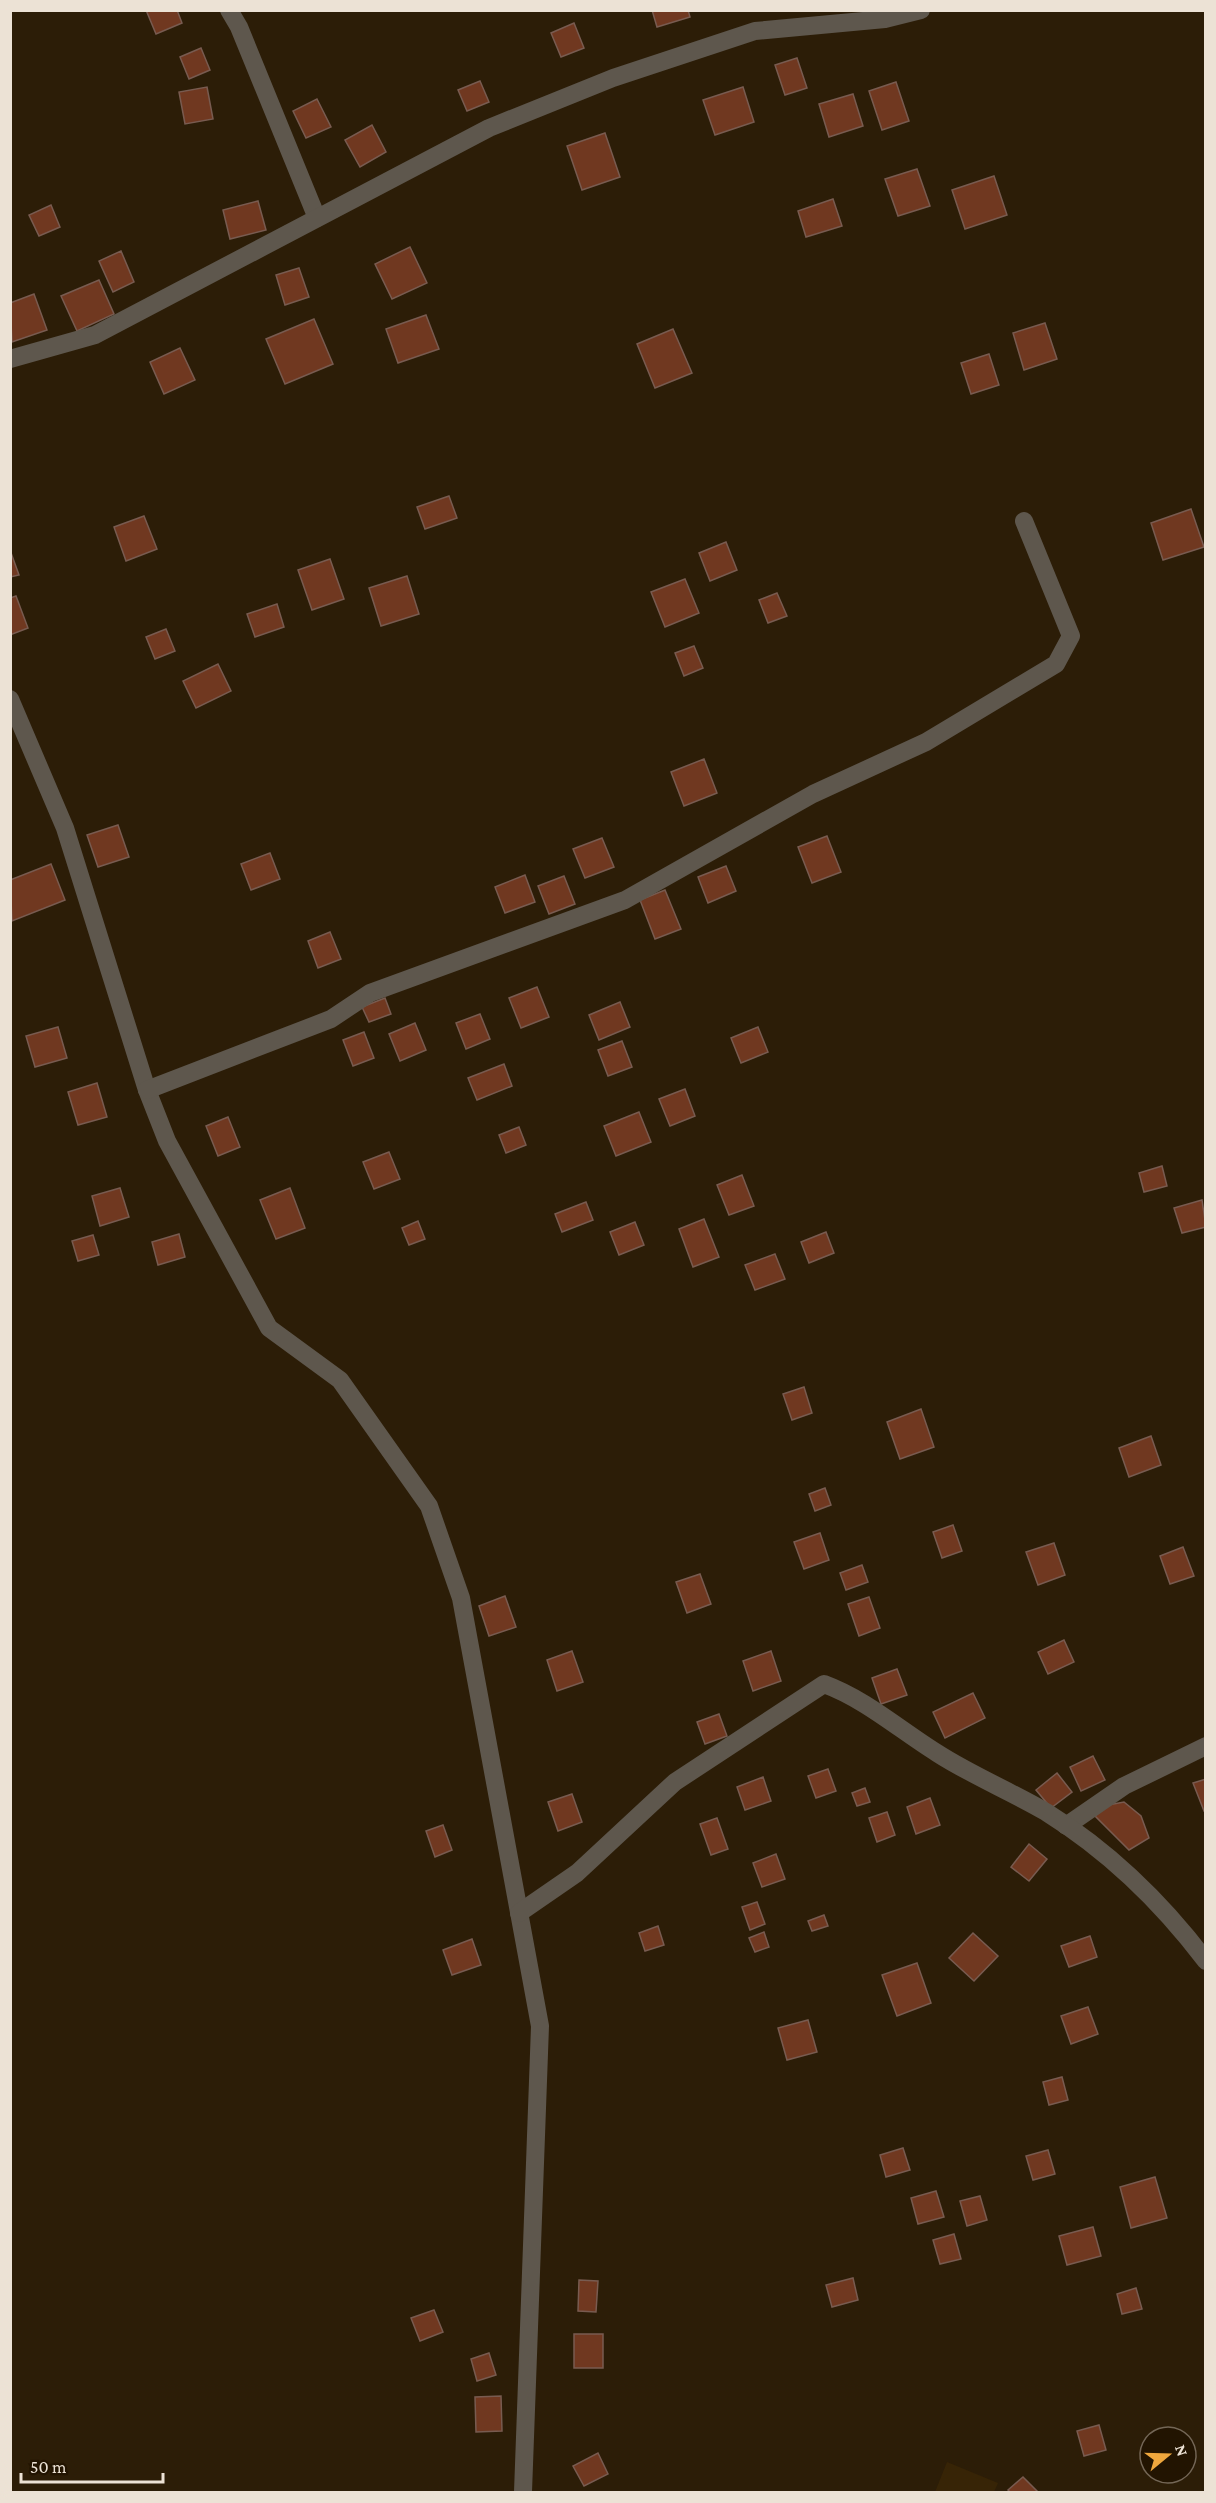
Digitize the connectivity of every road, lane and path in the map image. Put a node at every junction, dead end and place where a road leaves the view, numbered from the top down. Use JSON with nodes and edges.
{"nodes":[{"id":1,"x":229,"y":10,"type":"edge"},
{"id":2,"x":921,"y":10,"type":"edge"},
{"id":3,"x":317,"y":218,"type":"junction"},
{"id":4,"x":10,"y":359,"type":"edge"},
{"id":5,"x":1024,"y":521,"type":"dead end"},
{"id":6,"x":10,"y":699,"type":"edge"},
{"id":7,"x":147,"y":1090,"type":"junction"},
{"id":8,"x":1206,"y":1746,"type":"edge"},
{"id":9,"x":1066,"y":1826,"type":"junction"},
{"id":10,"x":519,"y":1913,"type":"junction"},
{"id":11,"x":1206,"y":1961,"type":"edge"},
{"id":12,"x":523,"y":2493,"type":"edge"}],
"edges":[{"from":1,"to":3,"type":"street"},
{"from":2,"to":3,"type":"street"},
{"from":3,"to":4,"type":"street"},
{"from":5,"to":7,"type":"street"},
{"from":6,"to":7,"type":"street"},
{"from":7,"to":10,"type":"street"},
{"from":8,"to":9,"type":"street"},
{"from":9,"to":10,"type":"street"},
{"from":9,"to":11,"type":"street"},
{"from":10,"to":12,"type":"street"}]}
